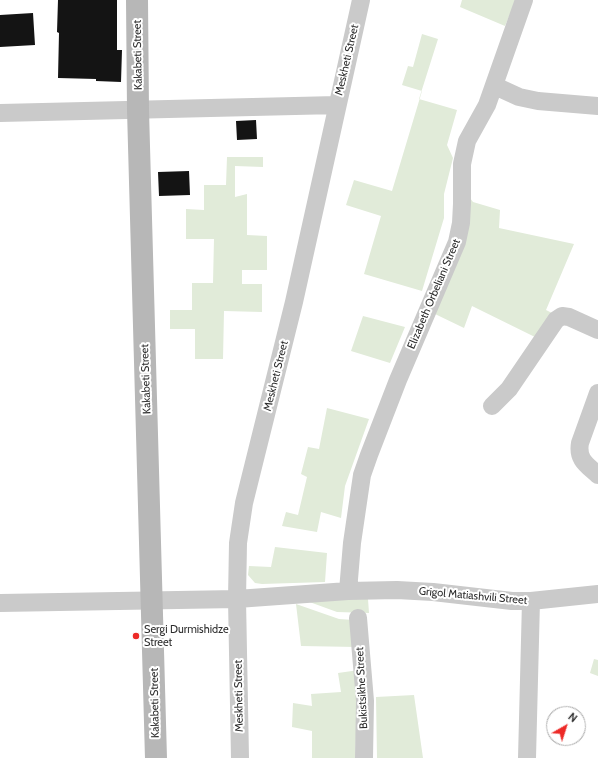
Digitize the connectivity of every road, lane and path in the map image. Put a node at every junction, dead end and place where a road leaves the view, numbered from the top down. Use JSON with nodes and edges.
{"nodes":[{"id":1,"x":137,"y":0,"type":"edge"},
{"id":2,"x":361,"y":0,"type":"edge"},
{"id":3,"x":524,"y":0,"type":"edge"},
{"id":4,"x":494,"y":86,"type":"junction"},
{"id":5,"x":337,"y":105,"type":"junction"},
{"id":6,"x":598,"y":106,"type":"edge"},
{"id":7,"x":138,"y":110,"type":"junction"},
{"id":8,"x":0,"y":113,"type":"edge"},
{"id":9,"x":598,"y":330,"type":"edge"},
{"id":10,"x":598,"y":393,"type":"edge"},
{"id":11,"x":492,"y":406,"type":"dead end"},
{"id":12,"x":598,"y":475,"type":"edge"},
{"id":13,"x":348,"y":591,"type":"junction"},
{"id":14,"x":598,"y":594,"type":"edge"},
{"id":15,"x":237,"y":599,"type":"junction"},
{"id":16,"x":153,"y":601,"type":"junction"},
{"id":17,"x":531,"y":601,"type":"junction"},
{"id":18,"x":0,"y":603,"type":"edge"},
{"id":19,"x":358,"y":618,"type":"dead end"},
{"id":20,"x":156,"y":758,"type":"edge"},
{"id":21,"x":240,"y":758,"type":"edge"},
{"id":22,"x":364,"y":758,"type":"edge"},
{"id":23,"x":527,"y":758,"type":"edge"}],
"edges":[{"from":1,"to":7,"type":"street","name":"Kakabeti Street"},
{"from":2,"to":5,"type":"street","name":"Meskheti Street"},
{"from":3,"to":4,"type":"street","name":"Elizabeth Orbeliani Street"},
{"from":4,"to":6,"type":"street"},
{"from":4,"to":13,"type":"street","name":"Elizabeth Orbeliani Street"},
{"from":5,"to":7,"type":"street"},
{"from":5,"to":15,"type":"street","name":"Meskheti Street"},
{"from":7,"to":8,"type":"street"},
{"from":7,"to":16,"type":"street","name":"Kakabeti Street"},
{"from":9,"to":11,"type":"street"},
{"from":10,"to":12,"type":"street"},
{"from":13,"to":15,"type":"street"},
{"from":13,"to":17,"type":"street","name":"Grigol Matiashvili Street"},
{"from":14,"to":17,"type":"street","name":"Grigol Matiashvili Street"},
{"from":15,"to":16,"type":"street"},
{"from":15,"to":21,"type":"street","name":"Meskheti Street"},
{"from":16,"to":18,"type":"street"},
{"from":16,"to":20,"type":"street","name":"Kakabeti Street"},
{"from":17,"to":23,"type":"street"},
{"from":19,"to":22,"type":"street","name":"Bukistsikhe Street"}]}
